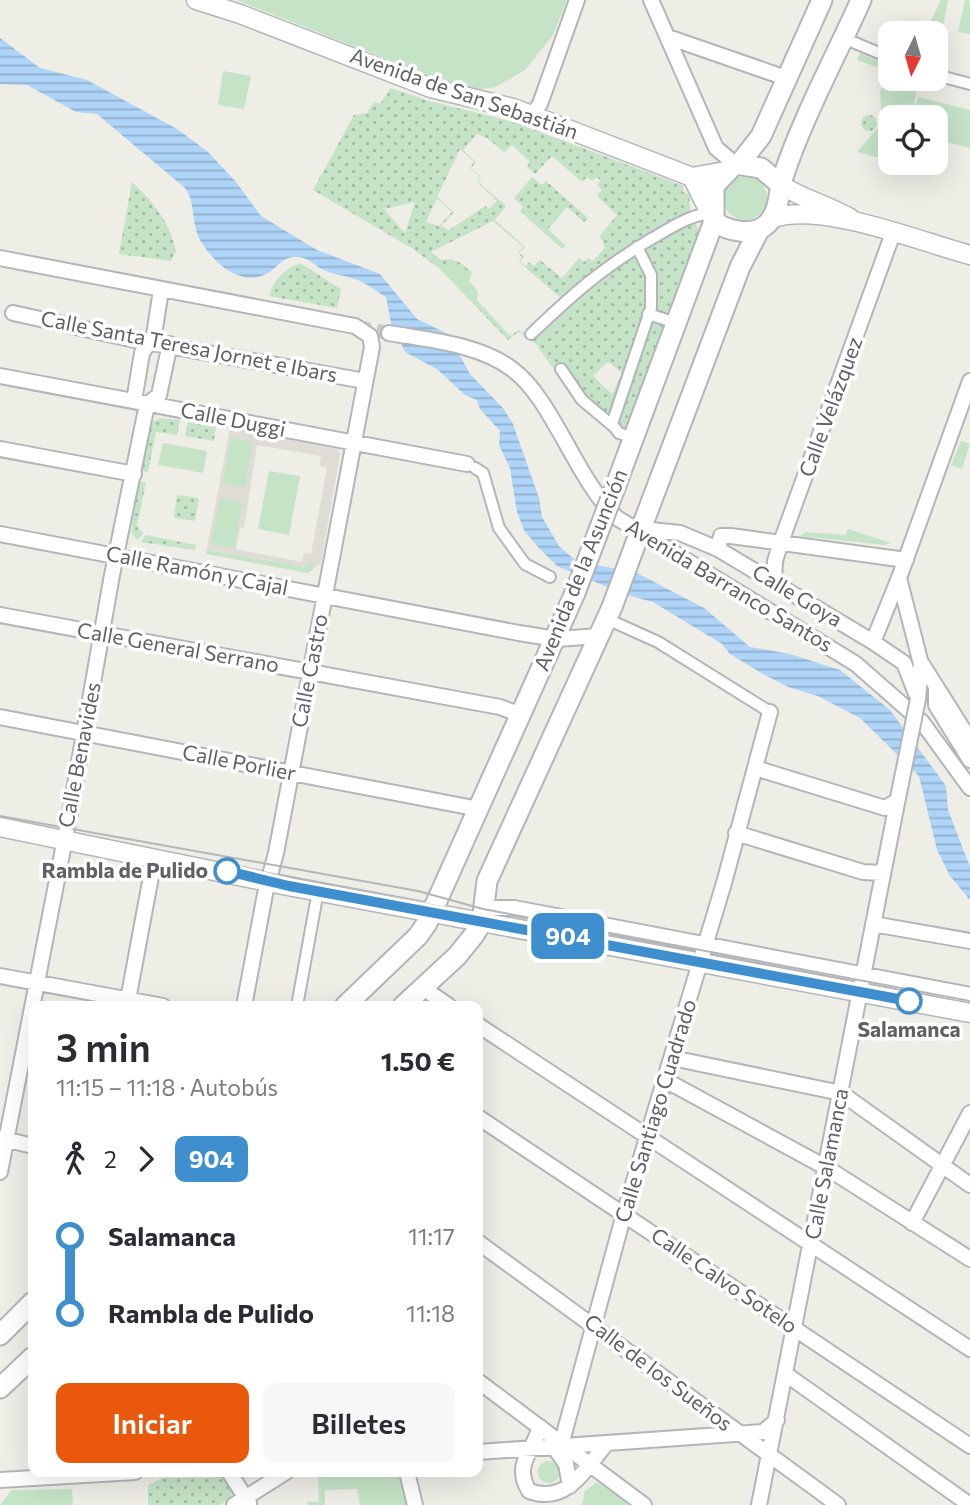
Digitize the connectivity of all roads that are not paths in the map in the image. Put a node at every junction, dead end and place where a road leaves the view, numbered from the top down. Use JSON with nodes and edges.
{"nodes":[{"id":1,"x":196,"y":0,"type":"edge"},
{"id":2,"x":577,"y":0,"type":"edge"},
{"id":3,"x":651,"y":0,"type":"edge"},
{"id":4,"x":822,"y":0,"type":"edge"},
{"id":5,"x":861,"y":0,"type":"edge"},
{"id":6,"x":668,"y":37,"type":"junction"},
{"id":7,"x":848,"y":40,"type":"dead end"},
{"id":8,"x":878,"y":53,"type":"edge"},
{"id":9,"x":786,"y":78,"type":"junction"},
{"id":10,"x":948,"y":78,"type":"edge"},
{"id":11,"x":970,"y":84,"type":"edge"},
{"id":12,"x":532,"y":114,"type":"junction"},
{"id":13,"x":734,"y":166,"type":"junction"},
{"id":14,"x":692,"y":177,"type":"junction"},
{"id":15,"x":781,"y":185,"type":"junction"},
{"id":16,"x":712,"y":217,"type":"junction"},
{"id":17,"x":856,"y":222,"type":"junction"},
{"id":18,"x":766,"y":224,"type":"junction"},
{"id":19,"x":893,"y":233,"type":"junction"},
{"id":20,"x":637,"y":247,"type":"junction"},
{"id":21,"x":970,"y":255,"type":"edge"},
{"id":22,"x":0,"y":258,"type":"edge"},
{"id":23,"x":161,"y":290,"type":"junction"},
{"id":24,"x":13,"y":313,"type":"dead end"},
{"id":25,"x":648,"y":314,"type":"junction"},
{"id":26,"x":670,"y":321,"type":"dead end"},
{"id":27,"x":389,"y":333,"type":"tunnel mouth"},
{"id":28,"x":531,"y":334,"type":"dead end"},
{"id":29,"x":149,"y":342,"type":"junction"},
{"id":30,"x":170,"y":344,"type":"junction"},
{"id":31,"x":561,"y":369,"type":"dead end"},
{"id":32,"x":0,"y":376,"type":"edge"},
{"id":33,"x":365,"y":381,"type":"junction"},
{"id":34,"x":970,"y":381,"type":"edge"},
{"id":35,"x":142,"y":403,"type":"junction"},
{"id":36,"x":613,"y":426,"type":"junction"},
{"id":37,"x":633,"y":438,"type":"junction"},
{"id":38,"x":353,"y":443,"type":"junction"},
{"id":39,"x":0,"y":449,"type":"edge"},
{"id":40,"x":471,"y":466,"type":"joint"},
{"id":41,"x":134,"y":474,"type":"junction"},
{"id":42,"x":641,"y":529,"type":"junction"},
{"id":43,"x":0,"y":534,"type":"edge"},
{"id":44,"x":781,"y":542,"type":"junction"},
{"id":45,"x":718,"y":549,"type":"junction"},
{"id":46,"x":118,"y":556,"type":"junction"},
{"id":47,"x":906,"y":560,"type":"junction"},
{"id":48,"x":550,"y":577,"type":"dead end"},
{"id":49,"x":899,"y":578,"type":"junction"},
{"id":50,"x":774,"y":581,"type":"junction"},
{"id":51,"x":324,"y":596,"type":"junction"},
{"id":52,"x":0,"y":615,"type":"edge"},
{"id":53,"x":606,"y":621,"type":"junction"},
{"id":54,"x":102,"y":635,"type":"junction"},
{"id":55,"x":556,"y":639,"type":"junction"},
{"id":56,"x":873,"y":642,"type":"junction"},
{"id":57,"x":920,"y":658,"type":"junction"},
{"id":58,"x":904,"y":663,"type":"junction"},
{"id":59,"x":310,"y":673,"type":"junction"},
{"id":60,"x":936,"y":687,"type":"junction"},
{"id":61,"x":918,"y":699,"type":"junction"},
{"id":62,"x":770,"y":712,"type":"joint"},
{"id":63,"x":521,"y":715,"type":"junction"},
{"id":64,"x":0,"y":717,"type":"edge"},
{"id":65,"x":85,"y":734,"type":"junction"},
{"id":66,"x":970,"y":740,"type":"edge"},
{"id":67,"x":970,"y":760,"type":"edge"},
{"id":68,"x":755,"y":768,"type":"junction"},
{"id":69,"x":291,"y":773,"type":"junction"},
{"id":70,"x":970,"y":788,"type":"edge"},
{"id":71,"x":893,"y":802,"type":"junction"},
{"id":72,"x":478,"y":808,"type":"junction"},
{"id":73,"x":0,"y":827,"type":"edge"},
{"id":74,"x":736,"y":833,"type":"junction"},
{"id":75,"x":64,"y":841,"type":"junction"},
{"id":76,"x":151,"y":857,"type":"junction"},
{"id":77,"x":883,"y":873,"type":"junction"},
{"id":78,"x":269,"y":881,"type":"junction"},
{"id":79,"x":318,"y":891,"type":"junction"},
{"id":80,"x":431,"y":912,"type":"junction"},
{"id":81,"x":482,"y":915,"type":"junction"},
{"id":82,"x":873,"y":924,"type":"junction"},
{"id":83,"x":970,"y":941,"type":"edge"},
{"id":84,"x":702,"y":953,"type":"junction"},
{"id":85,"x":865,"y":973,"type":"junction"},
{"id":86,"x":0,"y":976,"type":"edge"},
{"id":87,"x":36,"y":982,"type":"junction"},
{"id":88,"x":423,"y":988,"type":"junction"},
{"id":89,"x":862,"y":993,"type":"junction"},
{"id":90,"x":970,"y":995,"type":"edge"},
{"id":91,"x":128,"y":1000,"type":"junction"},
{"id":92,"x":32,"y":1001,"type":"edge"},
{"id":93,"x":134,"y":1001,"type":"edge"},
{"id":94,"x":245,"y":1001,"type":"edge"},
{"id":95,"x":298,"y":1001,"type":"edge"},
{"id":96,"x":350,"y":1001,"type":"edge"},
{"id":97,"x":409,"y":1001,"type":"edge"},
{"id":98,"x":442,"y":1001,"type":"edge"},
{"id":99,"x":970,"y":1013,"type":"edge"},
{"id":100,"x":28,"y":1020,"type":"edge"},
{"id":101,"x":483,"y":1028,"type":"edge"},
{"id":102,"x":672,"y":1058,"type":"junction"},
{"id":103,"x":665,"y":1080,"type":"junction"},
{"id":104,"x":841,"y":1093,"type":"junction"},
{"id":105,"x":970,"y":1113,"type":"edge"},
{"id":106,"x":483,"y":1120,"type":"edge"},
{"id":107,"x":648,"y":1136,"type":"junction"},
{"id":108,"x":3,"y":1139,"type":"edge"},
{"id":109,"x":28,"y":1145,"type":"edge"},
{"id":110,"x":942,"y":1165,"type":"junction"},
{"id":111,"x":827,"y":1168,"type":"junction"},
{"id":112,"x":0,"y":1172,"type":"edge"},
{"id":113,"x":970,"y":1185,"type":"edge"},
{"id":114,"x":624,"y":1214,"type":"junction"},
{"id":115,"x":912,"y":1223,"type":"junction"},
{"id":116,"x":812,"y":1243,"type":"junction"},
{"id":117,"x":483,"y":1246,"type":"edge"},
{"id":118,"x":970,"y":1259,"type":"edge"},
{"id":119,"x":28,"y":1307,"type":"edge"},
{"id":120,"x":594,"y":1326,"type":"junction"},
{"id":121,"x":794,"y":1327,"type":"junction"},
{"id":122,"x":0,"y":1335,"type":"edge"},
{"id":123,"x":970,"y":1349,"type":"edge"},
{"id":124,"x":28,"y":1361,"type":"edge"},
{"id":125,"x":786,"y":1374,"type":"junction"},
{"id":126,"x":3,"y":1380,"type":"edge"},
{"id":127,"x":483,"y":1385,"type":"edge"},
{"id":128,"x":777,"y":1420,"type":"junction"},
{"id":129,"x":540,"y":1427,"type":"junction"},
{"id":130,"x":740,"y":1434,"type":"junction"},
{"id":131,"x":607,"y":1443,"type":"junction"},
{"id":132,"x":563,"y":1446,"type":"junction"},
{"id":133,"x":970,"y":1446,"type":"edge"},
{"id":134,"x":528,"y":1449,"type":"junction"},
{"id":135,"x":483,"y":1452,"type":"edge"},
{"id":136,"x":769,"y":1455,"type":"junction"},
{"id":137,"x":588,"y":1464,"type":"junction"},
{"id":138,"x":51,"y":1477,"type":"edge"},
{"id":139,"x":231,"y":1477,"type":"edge"},
{"id":140,"x":409,"y":1477,"type":"edge"},
{"id":141,"x":264,"y":1479,"type":"edge"},
{"id":142,"x":0,"y":1480,"type":"edge"},
{"id":143,"x":567,"y":1494,"type":"edge"},
{"id":144,"x":541,"y":1501,"type":"edge"},
{"id":145,"x":243,"y":1502,"type":"edge"},
{"id":146,"x":415,"y":1505,"type":"edge"},
{"id":147,"x":644,"y":1505,"type":"edge"},
{"id":148,"x":760,"y":1505,"type":"edge"},
{"id":149,"x":838,"y":1505,"type":"edge"},
{"id":150,"x":970,"y":1505,"type":"edge"}],
"edges":[{"from":1,"to":12,"type":"street","name":"Avenida de San Sebastián"},
{"from":2,"to":12,"type":"street"},
{"from":3,"to":6,"type":"street"},
{"from":4,"to":9,"type":"main road"},
{"from":5,"to":15,"type":"main road"},
{"from":6,"to":9,"type":"street"},
{"from":6,"to":13,"type":"street"},
{"from":7,"to":8,"type":"street"},
{"from":9,"to":13,"type":"main road"},
{"from":10,"to":11,"type":"street"},
{"from":12,"to":14,"type":"street","name":"Avenida de San Sebastián"},
{"from":13,"to":14,"type":"street"},
{"from":13,"to":15,"type":"main road"},
{"from":13,"to":16,"type":"main road"},
{"from":14,"to":16,"type":"street"},
{"from":15,"to":17,"type":"street"},
{"from":15,"to":18,"type":"main road"},
{"from":16,"to":18,"type":"main road"},
{"from":16,"to":20,"type":"street"},
{"from":16,"to":37,"type":"main road","name":"Avenida de la Asunción"},
{"from":17,"to":18,"type":"street"},
{"from":17,"to":19,"type":"street"},
{"from":18,"to":42,"type":"main road","name":"Avenida de la Asunción"},
{"from":19,"to":21,"type":"street"},
{"from":19,"to":44,"type":"street","name":"Calle Velázquez"},
{"from":20,"to":25,"type":"street"},
{"from":20,"to":28,"type":"street"},
{"from":22,"to":23,"type":"street"},
{"from":23,"to":29,"type":"street","name":"Calle Benavides"},
{"from":23,"to":33,"type":"street","name":"Calle Castro"},
{"from":24,"to":29,"type":"street","name":"Calle Santa Teresa Jornet e Ibars"},
{"from":25,"to":26,"type":"street"},
{"from":25,"to":36,"type":"street"},
{"from":27,"to":70,"type":"street","name":"Avenida Barranco Santos"},
{"from":29,"to":30,"type":"street","name":"Calle Santa Teresa Jornet e Ibars"},
{"from":29,"to":35,"type":"street","name":"Calle Benavides"},
{"from":30,"to":33,"type":"street","name":"Calle Santa Teresa Jornet e Ibars"},
{"from":30,"to":35,"type":"street","name":"Calle Benavides"},
{"from":31,"to":36,"type":"street"},
{"from":32,"to":35,"type":"street","name":"Calle Duggi"},
{"from":33,"to":38,"type":"street","name":"Calle Castro"},
{"from":34,"to":47,"type":"street"},
{"from":35,"to":38,"type":"street","name":"Calle Duggi"},
{"from":35,"to":41,"type":"street","name":"Calle Benavides"},
{"from":36,"to":37,"type":"street"},
{"from":37,"to":55,"type":"main road","name":"Avenida de la Asunción","bridge":true},
{"from":38,"to":40,"type":"street","name":"Calle Duggi"},
{"from":38,"to":51,"type":"street","name":"Calle Castro"},
{"from":39,"to":41,"type":"street"},
{"from":40,"to":48,"type":"street","name":"Calle Duggi"},
{"from":41,"to":46,"type":"street","name":"Calle Benavides"},
{"from":42,"to":45,"type":"street","name":"Calle Goya"},
{"from":42,"to":53,"type":"main road","name":"Avenida de la Asunción","bridge":true},
{"from":43,"to":46,"type":"street","name":"Calle Ramón y Cajal"},
{"from":44,"to":45,"type":"street"},
{"from":44,"to":47,"type":"street"},
{"from":44,"to":50,"type":"street","name":"Calle Velázquez"},
{"from":45,"to":50,"type":"street","name":"Calle Goya"},
{"from":46,"to":51,"type":"street","name":"Calle Ramón y Cajal"},
{"from":46,"to":54,"type":"street","name":"Calle Benavides"},
{"from":47,"to":49,"type":"street"},
{"from":49,"to":56,"type":"street"},
{"from":49,"to":57,"type":"street"},
{"from":50,"to":56,"type":"street","name":"Calle Goya"},
{"from":51,"to":55,"type":"street","name":"Calle Ramón y Cajal"},
{"from":51,"to":59,"type":"street","name":"Calle Castro"},
{"from":52,"to":54,"type":"street","name":"Calle General Serrano"},
{"from":53,"to":55,"type":"street","name":"Calle Ramón y Cajal"},
{"from":53,"to":62,"type":"street"},
{"from":53,"to":81,"type":"main road","name":"Avenida de la Asunción"},
{"from":54,"to":59,"type":"street","name":"Calle General Serrano"},
{"from":54,"to":65,"type":"street","name":"Calle Benavides"},
{"from":55,"to":63,"type":"main road","name":"Avenida de la Asunción"},
{"from":56,"to":58,"type":"street","name":"Calle Goya"},
{"from":57,"to":58,"type":"street"},
{"from":57,"to":60,"type":"street"},
{"from":57,"to":61,"type":"street","name":"Calle Salamanca"},
{"from":58,"to":61,"type":"street"},
{"from":59,"to":63,"type":"street","name":"Calle General Serrano"},
{"from":59,"to":69,"type":"street","name":"Calle Castro"},
{"from":60,"to":66,"type":"street"},
{"from":60,"to":67,"type":"street"},
{"from":61,"to":71,"type":"street","name":"Calle Salamanca","bridge":true},
{"from":62,"to":68,"type":"street","name":"Calle Santiago Cuadrado"},
{"from":63,"to":72,"type":"main road","name":"Avenida de la Asunción"},
{"from":64,"to":65,"type":"street","name":"Calle Porlier"},
{"from":65,"to":69,"type":"street","name":"Calle Porlier"},
{"from":65,"to":75,"type":"street","name":"Calle Benavides"},
{"from":68,"to":71,"type":"street"},
{"from":68,"to":74,"type":"street","name":"Calle Santiago Cuadrado"},
{"from":69,"to":72,"type":"street","name":"Calle Porlier"},
{"from":69,"to":78,"type":"street","name":"Calle Castro"},
{"from":71,"to":77,"type":"street","name":"Calle Salamanca"},
{"from":72,"to":80,"type":"main road","name":"Avenida de la Asunción"},
{"from":73,"to":75,"type":"street"},
{"from":74,"to":77,"type":"street"},
{"from":74,"to":84,"type":"street","name":"Calle Santiago Cuadrado"},
{"from":75,"to":76,"type":"street"},
{"from":75,"to":87,"type":"street","name":"Calle Benavides"},
{"from":76,"to":78,"type":"street"},
{"from":76,"to":91,"type":"street"},
{"from":77,"to":82,"type":"street","name":"Calle Salamanca"},
{"from":78,"to":79,"type":"street"},
{"from":78,"to":94,"type":"street","name":"Calle Castro"},
{"from":79,"to":80,"type":"street"},
{"from":79,"to":95,"type":"street"},
{"from":80,"to":81,"type":"street"},
{"from":80,"to":96,"type":"main road","name":"Avenida de la Asunción"},
{"from":81,"to":84,"type":"street"},
{"from":81,"to":88,"type":"main road"},
{"from":82,"to":83,"type":"street"},
{"from":82,"to":85,"type":"street","name":"Calle Salamanca"},
{"from":84,"to":85,"type":"street"},
{"from":84,"to":89,"type":"street"},
{"from":84,"to":102,"type":"street","name":"Calle Santiago Cuadrado"},
{"from":85,"to":89,"type":"street","name":"Calle Salamanca"},
{"from":85,"to":90,"type":"street"},
{"from":86,"to":87,"type":"street"},
{"from":87,"to":91,"type":"street"},
{"from":87,"to":92,"type":"street","name":"Calle Benavides"},
{"from":88,"to":97,"type":"main road"},
{"from":88,"to":98,"type":"street"},
{"from":89,"to":99,"type":"street"},
{"from":89,"to":104,"type":"street","name":"Calle Salamanca"},
{"from":91,"to":93,"type":"street"},
{"from":100,"to":108,"type":"street","name":"Calle Benavides"},
{"from":101,"to":107,"type":"street"},
{"from":102,"to":103,"type":"street","name":"Calle Santiago Cuadrado"},
{"from":102,"to":104,"type":"street"},
{"from":103,"to":107,"type":"street","name":"Calle Santiago Cuadrado"},
{"from":103,"to":111,"type":"street"},
{"from":104,"to":110,"type":"street"},
{"from":104,"to":111,"type":"street","name":"Calle Salamanca"},
{"from":105,"to":110,"type":"street"},
{"from":106,"to":114,"type":"street","name":"Calle Calvo Sotelo"},
{"from":107,"to":114,"type":"street","name":"Calle Santiago Cuadrado"},
{"from":107,"to":116,"type":"street"},
{"from":108,"to":109,"type":"street"},
{"from":108,"to":112,"type":"street","name":"Calle Benavides"},
{"from":110,"to":113,"type":"street"},
{"from":110,"to":115,"type":"street"},
{"from":111,"to":115,"type":"street"},
{"from":111,"to":116,"type":"street","name":"Calle Salamanca"},
{"from":114,"to":120,"type":"street","name":"Calle Santiago Cuadrado"},
{"from":114,"to":121,"type":"street","name":"Calle Calvo Sotelo"},
{"from":115,"to":118,"type":"street"},
{"from":116,"to":121,"type":"street","name":"Calle Salamanca"},
{"from":116,"to":123,"type":"street"},
{"from":117,"to":120,"type":"street","name":"Calle de los Sueños"},
{"from":119,"to":122,"type":"main road"},
{"from":120,"to":130,"type":"street","name":"Calle de los Sueños"},
{"from":120,"to":132,"type":"street","name":"Calle Santiago Cuadrado"},
{"from":121,"to":125,"type":"street","name":"Calle Salamanca"},
{"from":121,"to":133,"type":"street","name":"Calle Calvo Sotelo"},
{"from":124,"to":126,"type":"main road"},
{"from":125,"to":128,"type":"street","name":"Calle Salamanca"},
{"from":125,"to":150,"type":"street"},
{"from":127,"to":129,"type":"street"},
{"from":128,"to":130,"type":"street"},
{"from":128,"to":136,"type":"street","name":"Calle Salamanca"},
{"from":129,"to":132,"type":"street"},
{"from":129,"to":134,"type":"street"},
{"from":130,"to":131,"type":"street"},
{"from":130,"to":136,"type":"street","name":"Calle de los Sueños"},
{"from":131,"to":132,"type":"street"},
{"from":131,"to":137,"type":"street"},
{"from":132,"to":134,"type":"street"},
{"from":132,"to":137,"type":"street"},
{"from":132,"to":143,"type":"street"},
{"from":134,"to":135,"type":"street"},
{"from":134,"to":144,"type":"street"},
{"from":136,"to":148,"type":"street","name":"Calle Salamanca"},
{"from":136,"to":149,"type":"street","name":"Calle de los Sueños"},
{"from":137,"to":143,"type":"street"},
{"from":137,"to":147,"type":"street"},
{"from":138,"to":142,"type":"street"},
{"from":139,"to":145,"type":"street"},
{"from":140,"to":146,"type":"street"},
{"from":141,"to":145,"type":"street"},
{"from":143,"to":144,"type":"street"}]}
